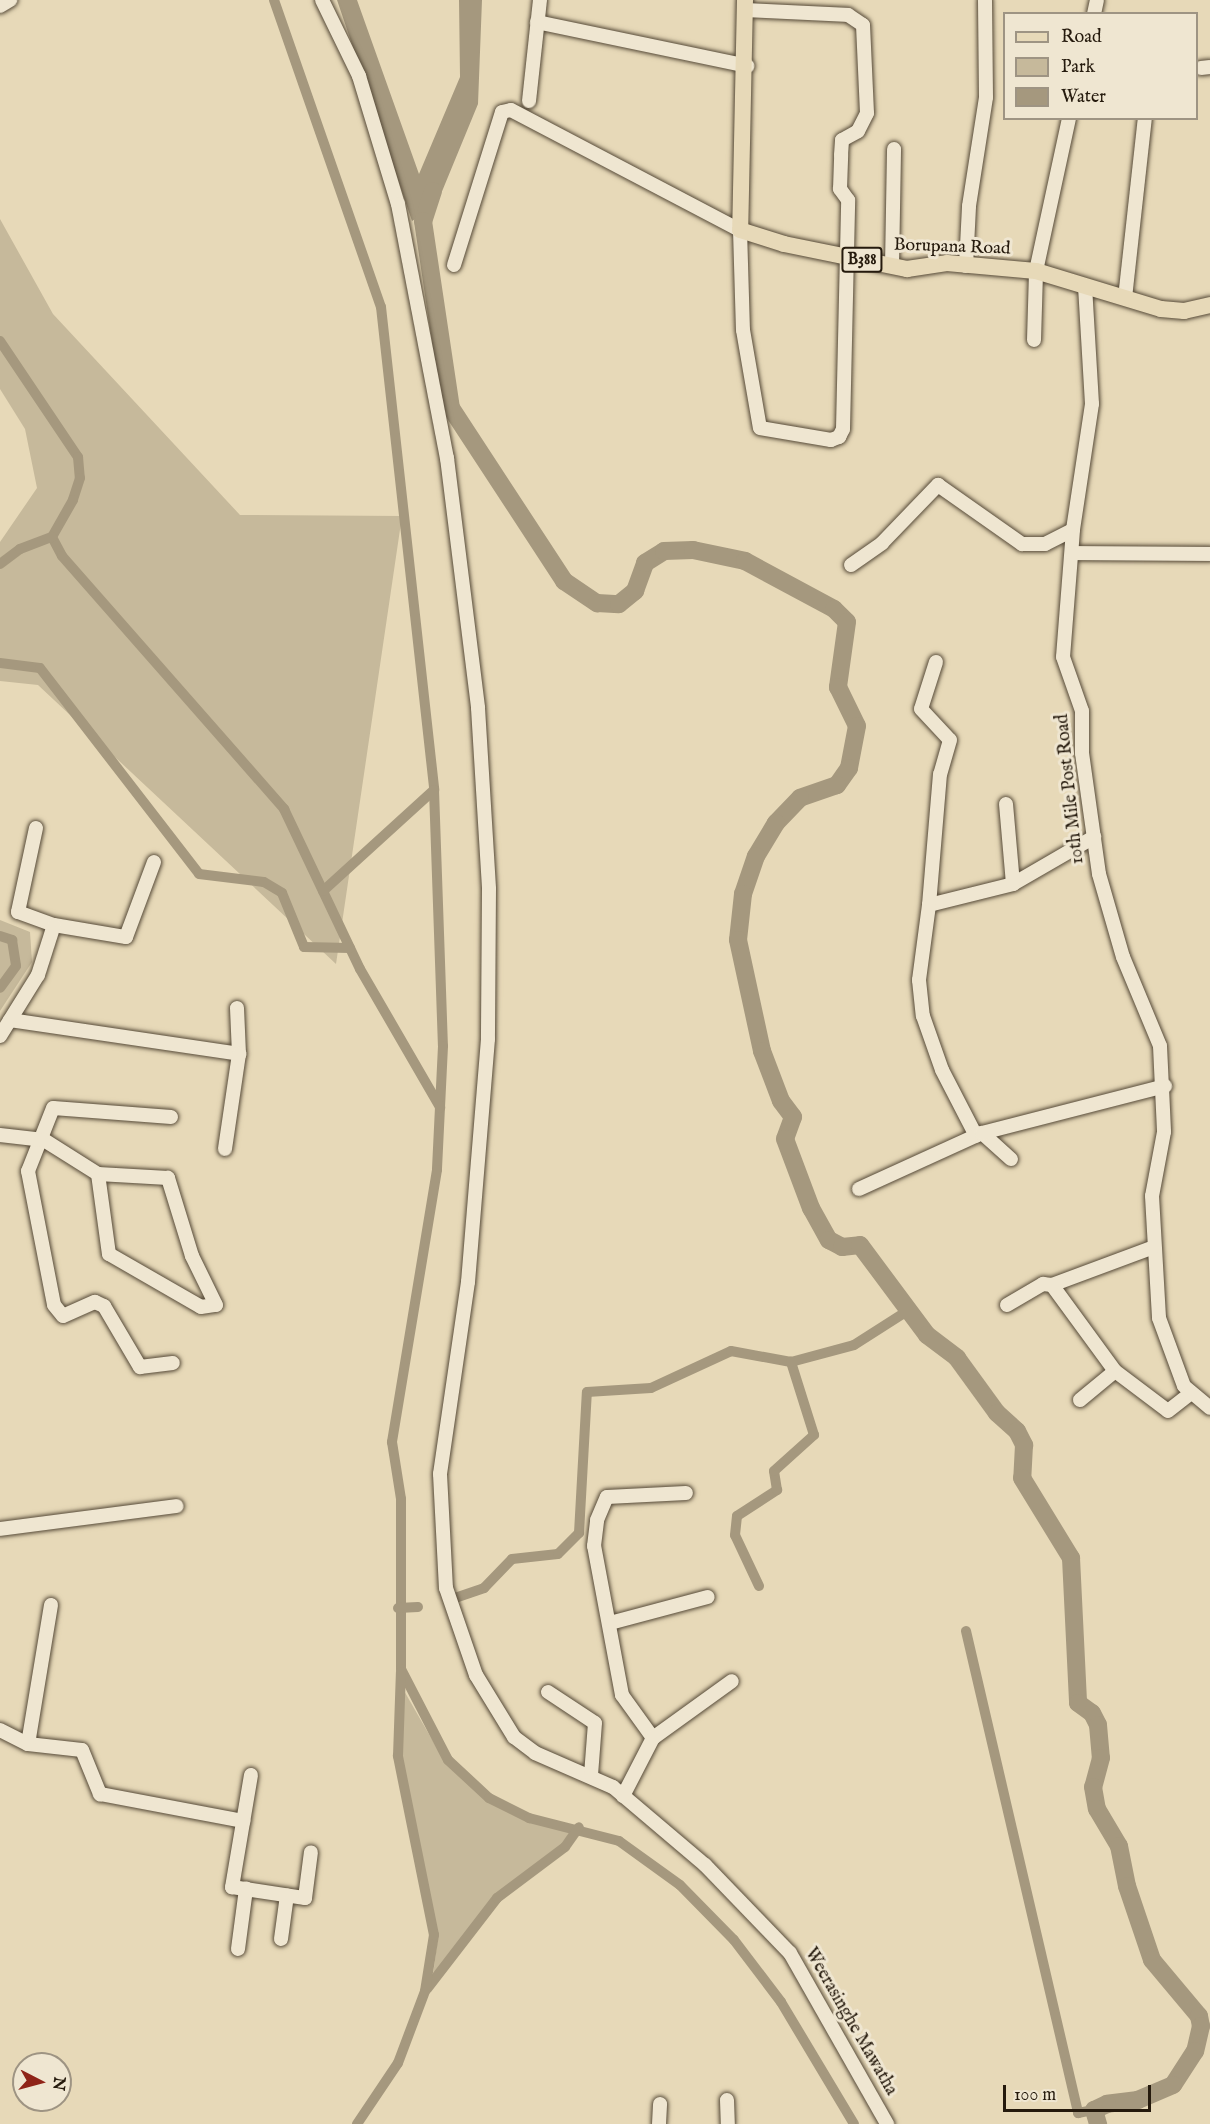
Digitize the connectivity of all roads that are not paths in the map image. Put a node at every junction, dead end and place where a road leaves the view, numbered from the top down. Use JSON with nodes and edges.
{"nodes":[{"id":1,"x":10,"y":0,"type":"edge"},
{"id":2,"x":322,"y":0,"type":"edge"},
{"id":3,"x":540,"y":0,"type":"edge"},
{"id":4,"x":985,"y":0,"type":"edge"},
{"id":5,"x":746,"y":5,"type":"edge"},
{"id":6,"x":0,"y":6,"type":"edge"},
{"id":7,"x":537,"y":22,"type":"junction"},
{"id":8,"x":747,"y":66,"type":"junction"},
{"id":9,"x":530,"y":101,"type":"dead end"},
{"id":10,"x":1069,"y":120,"type":"edge"},
{"id":11,"x":1145,"y":120,"type":"edge"},
{"id":12,"x":894,"y":149,"type":"dead end"},
{"id":13,"x":740,"y":230,"type":"junction"},
{"id":14,"x":848,"y":258,"type":"junction"},
{"id":15,"x":454,"y":265,"type":"dead end"},
{"id":16,"x":892,"y":266,"type":"junction"},
{"id":17,"x":966,"y":266,"type":"junction"},
{"id":18,"x":1036,"y":271,"type":"junction"},
{"id":19,"x":1084,"y":286,"type":"junction"},
{"id":20,"x":1125,"y":298,"type":"junction"},
{"id":21,"x":1210,"y":304,"type":"edge"},
{"id":22,"x":1034,"y":340,"type":"dead end"},
{"id":23,"x":1073,"y":530,"type":"junction"},
{"id":24,"x":1072,"y":553,"type":"junction"},
{"id":25,"x":1210,"y":554,"type":"edge"},
{"id":26,"x":851,"y":565,"type":"dead end"},
{"id":27,"x":936,"y":662,"type":"dead end"},
{"id":28,"x":1006,"y":804,"type":"dead end"},
{"id":29,"x":36,"y":828,"type":"dead end"},
{"id":30,"x":1094,"y":837,"type":"junction"},
{"id":31,"x":154,"y":862,"type":"dead end"},
{"id":32,"x":1013,"y":884,"type":"junction"},
{"id":33,"x":929,"y":906,"type":"junction"},
{"id":34,"x":54,"y":925,"type":"junction"},
{"id":35,"x":237,"y":1008,"type":"dead end"},
{"id":36,"x":10,"y":1020,"type":"junction"},
{"id":37,"x":0,"y":1036,"type":"edge"},
{"id":38,"x":239,"y":1054,"type":"junction"},
{"id":39,"x":1165,"y":1086,"type":"junction"},
{"id":40,"x":171,"y":1117,"type":"dead end"},
{"id":41,"x":0,"y":1135,"type":"edge"},
{"id":42,"x":979,"y":1135,"type":"junction"},
{"id":43,"x":44,"y":1140,"type":"junction"},
{"id":44,"x":225,"y":1149,"type":"dead end"},
{"id":45,"x":1011,"y":1159,"type":"dead end"},
{"id":46,"x":98,"y":1174,"type":"junction"},
{"id":47,"x":859,"y":1189,"type":"dead end"},
{"id":48,"x":1154,"y":1247,"type":"junction"},
{"id":49,"x":1052,"y":1285,"type":"junction"},
{"id":50,"x":1007,"y":1305,"type":"dead end"},
{"id":51,"x":173,"y":1364,"type":"dead end"},
{"id":52,"x":1115,"y":1371,"type":"junction"},
{"id":53,"x":1190,"y":1394,"type":"junction"},
{"id":54,"x":1080,"y":1400,"type":"dead end"},
{"id":55,"x":1210,"y":1408,"type":"edge"},
{"id":56,"x":686,"y":1493,"type":"dead end"},
{"id":57,"x":177,"y":1506,"type":"dead end"},
{"id":58,"x":0,"y":1529,"type":"edge"},
{"id":59,"x":708,"y":1597,"type":"dead end"},
{"id":60,"x":51,"y":1605,"type":"dead end"},
{"id":61,"x":610,"y":1623,"type":"junction"},
{"id":62,"x":732,"y":1682,"type":"dead end"},
{"id":63,"x":548,"y":1692,"type":"dead end"},
{"id":64,"x":0,"y":1730,"type":"edge"},
{"id":65,"x":653,"y":1738,"type":"junction"},
{"id":66,"x":28,"y":1744,"type":"junction"},
{"id":67,"x":251,"y":1775,"type":"dead end"},
{"id":68,"x":591,"y":1775,"type":"junction"},
{"id":69,"x":623,"y":1796,"type":"junction"},
{"id":70,"x":243,"y":1821,"type":"junction"},
{"id":71,"x":311,"y":1852,"type":"dead end"},
{"id":72,"x":246,"y":1889,"type":"junction"},
{"id":73,"x":287,"y":1895,"type":"junction"},
{"id":74,"x":281,"y":1939,"type":"dead end"},
{"id":75,"x":238,"y":1949,"type":"dead end"},
{"id":76,"x":727,"y":2100,"type":"dead end"},
{"id":77,"x":660,"y":2104,"type":"dead end"},
{"id":78,"x":659,"y":2124,"type":"edge"},
{"id":79,"x":728,"y":2124,"type":"edge"},
{"id":80,"x":887,"y":2124,"type":"edge"}],
"edges":[{"from":1,"to":6,"type":"street"},
{"from":2,"to":68,"type":"street","name":"Weerasinghe Mawatha"},
{"from":3,"to":7,"type":"street"},
{"from":4,"to":17,"type":"street"},
{"from":5,"to":8,"type":"main road"},
{"from":5,"to":14,"type":"street"},
{"from":7,"to":8,"type":"street"},
{"from":7,"to":9,"type":"street"},
{"from":8,"to":13,"type":"main road"},
{"from":10,"to":18,"type":"street"},
{"from":11,"to":20,"type":"street"},
{"from":12,"to":16,"type":"street"},
{"from":13,"to":14,"type":"main road","name":"Borupana Road","number":"B388"},
{"from":13,"to":14,"type":"street"},
{"from":13,"to":15,"type":"street"},
{"from":14,"to":16,"type":"main road","name":"Borupana Road","number":"B388"},
{"from":16,"to":17,"type":"main road","name":"Borupana Road","number":"B388"},
{"from":17,"to":18,"type":"main road","name":"Borupana Road","number":"B388"},
{"from":18,"to":19,"type":"main road","name":"Borupana Road","number":"B388"},
{"from":18,"to":22,"type":"street"},
{"from":19,"to":20,"type":"main road","name":"Borupana Road","number":"B388"},
{"from":19,"to":23,"type":"street","name":"10th Mile Post Road"},
{"from":20,"to":21,"type":"main road","name":"Borupana Road","number":"B388"},
{"from":23,"to":24,"type":"street","name":"10th Mile Post Road"},
{"from":23,"to":26,"type":"street"},
{"from":24,"to":25,"type":"street"},
{"from":24,"to":30,"type":"street","name":"10th Mile Post Road"},
{"from":27,"to":33,"type":"street"},
{"from":28,"to":32,"type":"street"},
{"from":29,"to":34,"type":"street"},
{"from":30,"to":32,"type":"street"},
{"from":30,"to":39,"type":"street","name":"10th Mile Post Road"},
{"from":31,"to":34,"type":"street"},
{"from":32,"to":33,"type":"street"},
{"from":33,"to":42,"type":"street"},
{"from":34,"to":36,"type":"street"},
{"from":35,"to":38,"type":"street"},
{"from":36,"to":37,"type":"street"},
{"from":36,"to":38,"type":"street"},
{"from":38,"to":44,"type":"street"},
{"from":39,"to":42,"type":"street"},
{"from":39,"to":48,"type":"street","name":"10th Mile Post Road"},
{"from":40,"to":43,"type":"street"},
{"from":41,"to":43,"type":"street"},
{"from":42,"to":45,"type":"street"},
{"from":42,"to":47,"type":"street"},
{"from":43,"to":46,"type":"street"},
{"from":43,"to":51,"type":"street"},
{"from":46,"to":46,"type":"street"},
{"from":48,"to":49,"type":"street"},
{"from":48,"to":53,"type":"street","name":"10th Mile Post Road"},
{"from":49,"to":50,"type":"street"},
{"from":49,"to":52,"type":"street"},
{"from":52,"to":53,"type":"street"},
{"from":52,"to":54,"type":"street"},
{"from":53,"to":55,"type":"street","name":"10th Mile Post Road"},
{"from":56,"to":61,"type":"street"},
{"from":57,"to":58,"type":"street"},
{"from":59,"to":61,"type":"street"},
{"from":60,"to":66,"type":"street"},
{"from":61,"to":65,"type":"street"},
{"from":62,"to":65,"type":"street"},
{"from":63,"to":68,"type":"street"},
{"from":64,"to":66,"type":"street"},
{"from":65,"to":69,"type":"street"},
{"from":66,"to":70,"type":"street"},
{"from":67,"to":70,"type":"street"},
{"from":68,"to":69,"type":"street","name":"Weerasinghe Mawatha"},
{"from":69,"to":80,"type":"street","name":"Weerasinghe Mawatha"},
{"from":70,"to":72,"type":"street"},
{"from":71,"to":73,"type":"street"},
{"from":72,"to":73,"type":"street"},
{"from":72,"to":75,"type":"street"},
{"from":73,"to":74,"type":"street"},
{"from":76,"to":79,"type":"street"},
{"from":77,"to":78,"type":"street"}]}
